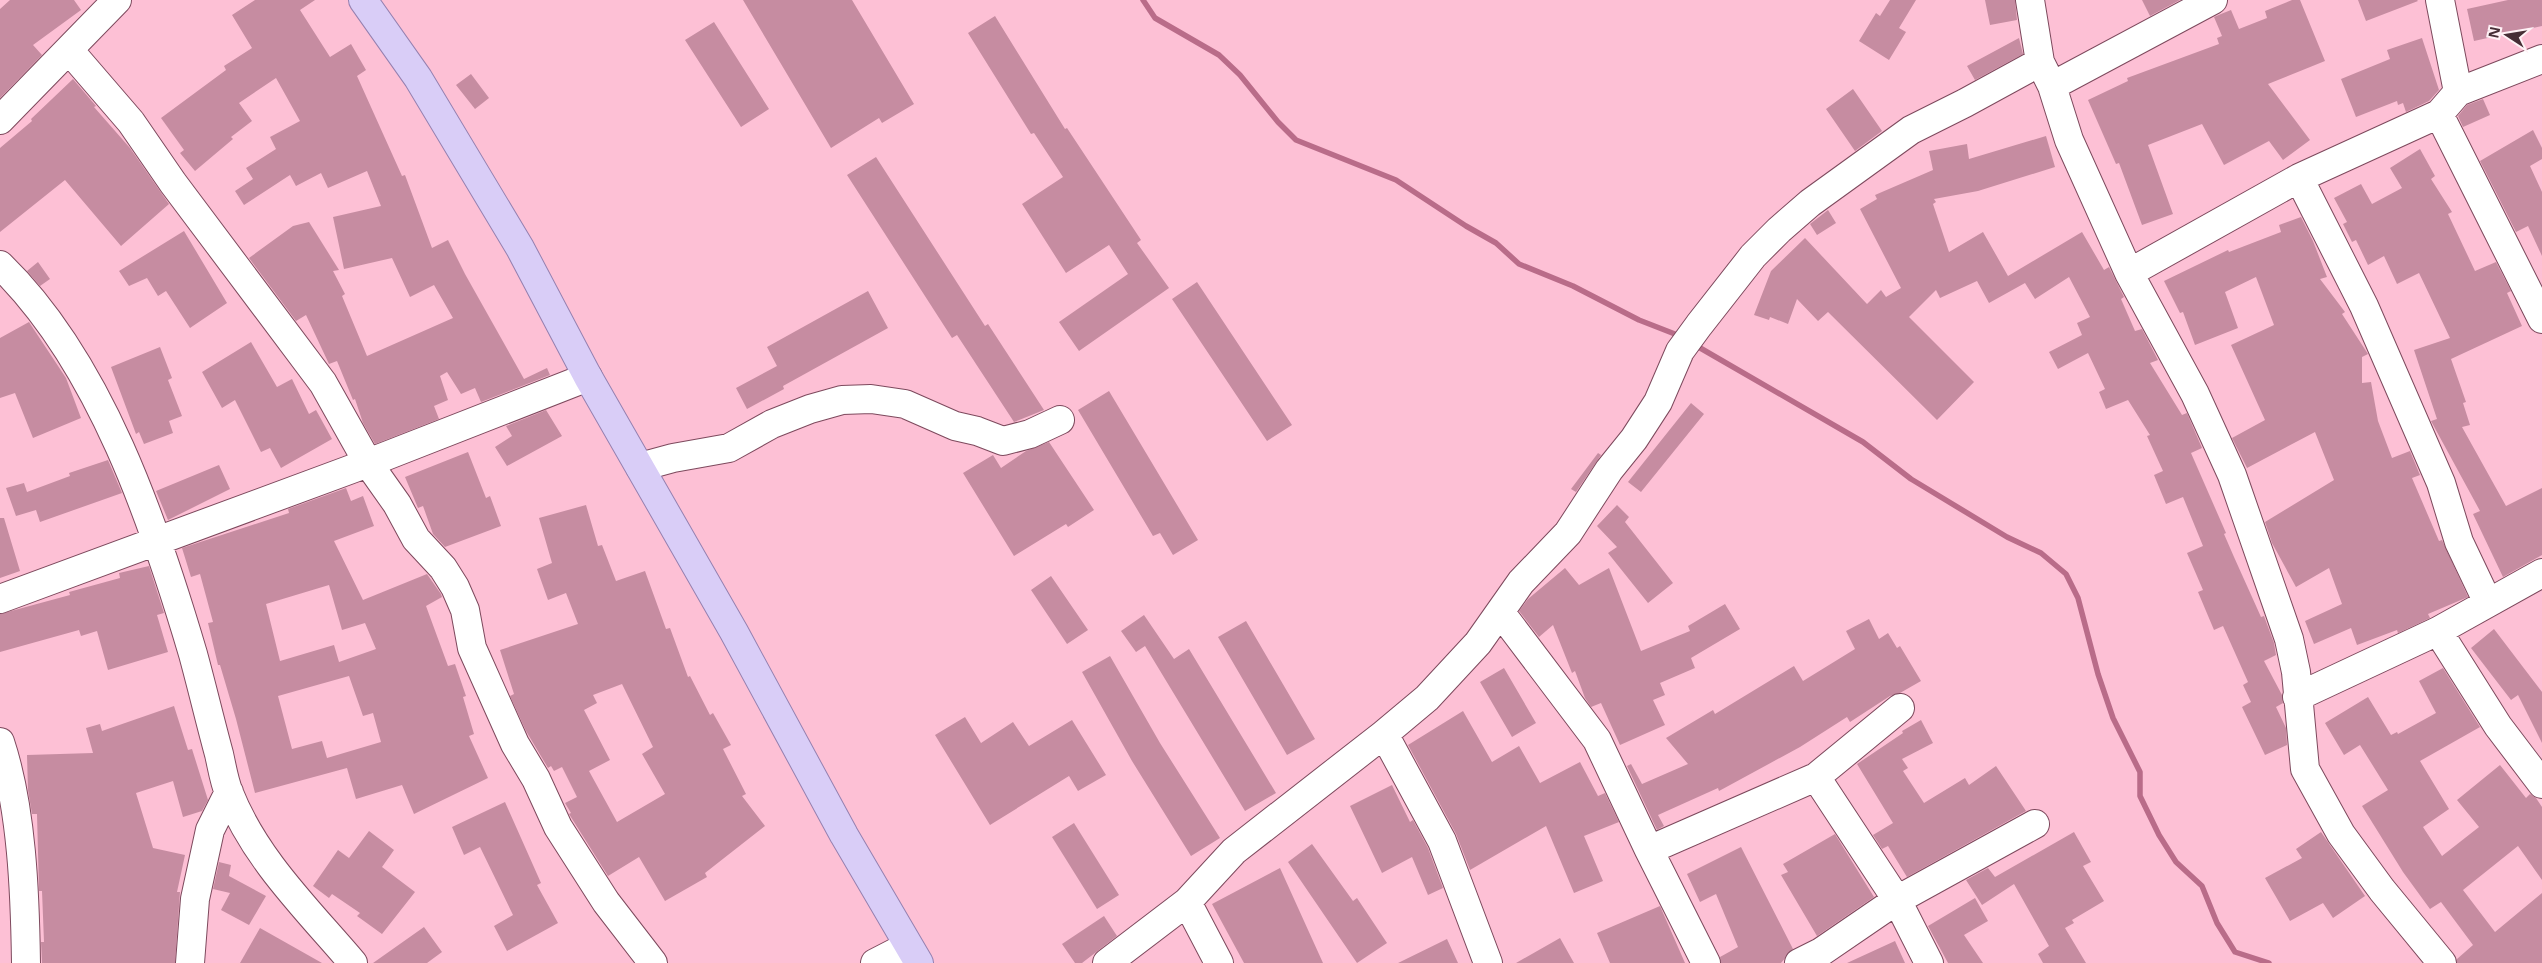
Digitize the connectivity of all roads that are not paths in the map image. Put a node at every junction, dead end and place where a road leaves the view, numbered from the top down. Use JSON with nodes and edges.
{"nodes":[{"id":1,"x":117,"y":0,"type":"edge"},
{"id":2,"x":362,"y":0,"type":"edge"},
{"id":3,"x":2030,"y":0,"type":"edge"},
{"id":4,"x":2213,"y":0,"type":"edge"},
{"id":5,"x":2440,"y":0,"type":"edge"},
{"id":6,"x":69,"y":50,"type":"junction"},
{"id":7,"x":2542,"y":59,"type":"edge"},
{"id":8,"x":2040,"y":62,"type":"junction"},
{"id":9,"x":2052,"y":86,"type":"junction"},
{"id":10,"x":2458,"y":92,"type":"junction"},
{"id":11,"x":2439,"y":114,"type":"junction"},
{"id":12,"x":0,"y":120,"type":"edge"},
{"id":13,"x":2298,"y":178,"type":"junction"},
{"id":14,"x":0,"y":265,"type":"edge"},
{"id":15,"x":2129,"y":273,"type":"junction"},
{"id":16,"x":2542,"y":319,"type":"edge"},
{"id":17,"x":588,"y":377,"type":"junction"},
{"id":18,"x":1060,"y":420,"type":"dead end"},
{"id":19,"x":368,"y":463,"type":"junction"},
{"id":20,"x":640,"y":468,"type":"junction"},
{"id":21,"x":157,"y":543,"type":"junction"},
{"id":22,"x":2542,"y":573,"type":"edge"},
{"id":23,"x":0,"y":599,"type":"edge"},
{"id":24,"x":2488,"y":603,"type":"junction"},
{"id":25,"x":1501,"y":613,"type":"junction"},
{"id":26,"x":2438,"y":631,"type":"junction"},
{"id":27,"x":2297,"y":697,"type":"junction"},
{"id":28,"x":1900,"y":708,"type":"dead end"},
{"id":29,"x":1384,"y":734,"type":"junction"},
{"id":30,"x":0,"y":742,"type":"edge"},
{"id":31,"x":1816,"y":777,"type":"junction"},
{"id":32,"x":2542,"y":784,"type":"edge"},
{"id":33,"x":229,"y":792,"type":"junction"},
{"id":34,"x":2035,"y":824,"type":"dead end"},
{"id":35,"x":1649,"y":850,"type":"junction"},
{"id":36,"x":1896,"y":900,"type":"junction"},
{"id":37,"x":1187,"y":902,"type":"junction"},
{"id":38,"x":914,"y":955,"type":"edge"},
{"id":39,"x":26,"y":963,"type":"edge"},
{"id":40,"x":190,"y":963,"type":"edge"},
{"id":41,"x":353,"y":963,"type":"edge"},
{"id":42,"x":653,"y":963,"type":"edge"},
{"id":43,"x":875,"y":963,"type":"edge"},
{"id":44,"x":1107,"y":963,"type":"edge"},
{"id":45,"x":1219,"y":963,"type":"edge"},
{"id":46,"x":1488,"y":963,"type":"edge"},
{"id":47,"x":1706,"y":963,"type":"edge"},
{"id":48,"x":1799,"y":963,"type":"edge"},
{"id":49,"x":1928,"y":963,"type":"edge"},
{"id":50,"x":2442,"y":963,"type":"edge"}],
"edges":[{"from":1,"to":6,"type":"street"},
{"from":2,"to":17,"type":"main road"},
{"from":3,"to":8,"type":"street"},
{"from":4,"to":9,"type":"street"},
{"from":5,"to":10,"type":"street"},
{"from":6,"to":12,"type":"street"},
{"from":6,"to":19,"type":"street"},
{"from":7,"to":10,"type":"street"},
{"from":8,"to":9,"type":"street"},
{"from":8,"to":25,"type":"street"},
{"from":9,"to":15,"type":"street"},
{"from":10,"to":11,"type":"street"},
{"from":11,"to":13,"type":"street"},
{"from":11,"to":16,"type":"street"},
{"from":13,"to":15,"type":"street"},
{"from":13,"to":24,"type":"street"},
{"from":14,"to":21,"type":"street"},
{"from":15,"to":27,"type":"street"},
{"from":17,"to":19,"type":"street"},
{"from":17,"to":20,"type":"main road"},
{"from":18,"to":20,"type":"street"},
{"from":19,"to":21,"type":"street"},
{"from":19,"to":42,"type":"street"},
{"from":20,"to":38,"type":"main road"},
{"from":21,"to":23,"type":"street"},
{"from":21,"to":33,"type":"street"},
{"from":22,"to":24,"type":"street"},
{"from":24,"to":26,"type":"street"},
{"from":25,"to":29,"type":"street"},
{"from":25,"to":35,"type":"street"},
{"from":26,"to":27,"type":"street"},
{"from":26,"to":32,"type":"street"},
{"from":27,"to":50,"type":"street"},
{"from":28,"to":31,"type":"street"},
{"from":29,"to":37,"type":"street"},
{"from":29,"to":46,"type":"street"},
{"from":30,"to":39,"type":"street"},
{"from":31,"to":35,"type":"street"},
{"from":31,"to":36,"type":"street"},
{"from":33,"to":40,"type":"street"},
{"from":33,"to":41,"type":"street"},
{"from":34,"to":36,"type":"street"},
{"from":35,"to":47,"type":"street"},
{"from":36,"to":48,"type":"street"},
{"from":36,"to":49,"type":"street"},
{"from":37,"to":44,"type":"street"},
{"from":37,"to":45,"type":"street"},
{"from":38,"to":43,"type":"street"}]}
